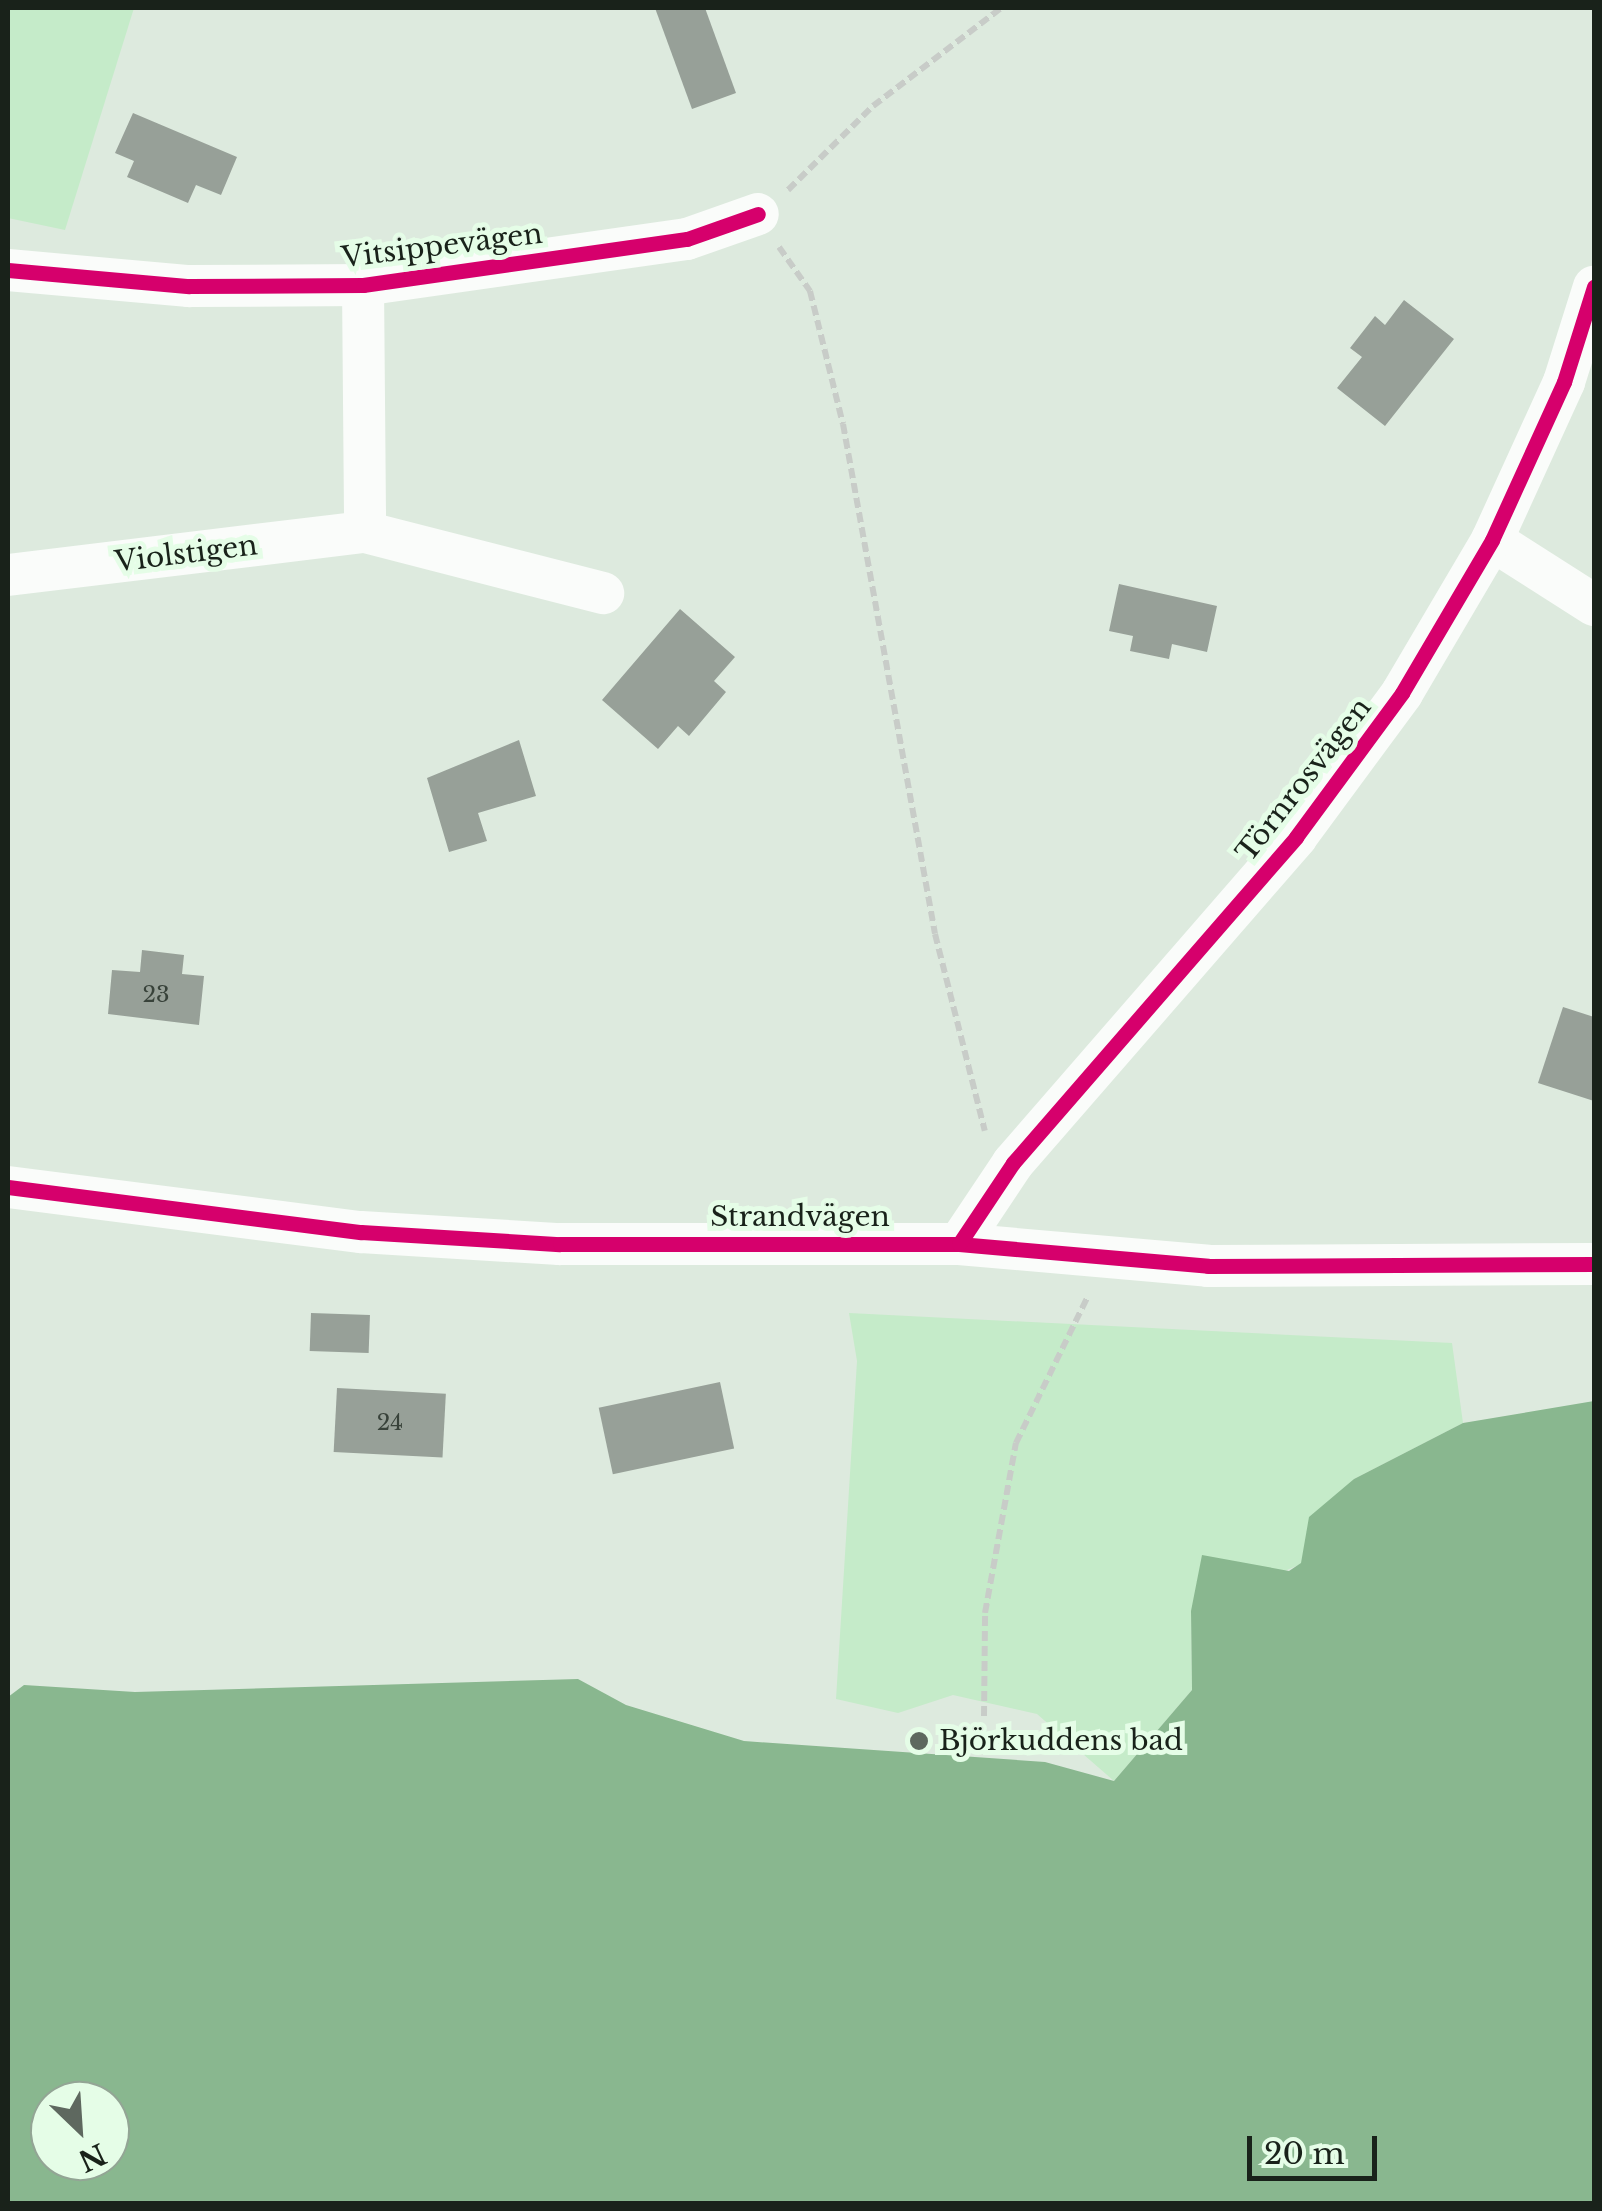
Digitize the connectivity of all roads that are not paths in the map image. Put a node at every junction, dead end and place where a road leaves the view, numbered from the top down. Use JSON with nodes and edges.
{"nodes":[{"id":1,"x":758,"y":214,"type":"road end"},
{"id":2,"x":8,"y":270,"type":"edge"},
{"id":3,"x":364,"y":285,"type":"junction"},
{"id":4,"x":1594,"y":288,"type":"edge"},
{"id":5,"x":365,"y":532,"type":"junction"},
{"id":6,"x":1492,"y":540,"type":"junction"},
{"id":7,"x":8,"y":575,"type":"edge"},
{"id":8,"x":603,"y":593,"type":"dead end"},
{"id":9,"x":1594,"y":606,"type":"edge"},
{"id":10,"x":8,"y":1188,"type":"edge"},
{"id":11,"x":959,"y":1244,"type":"junction"},
{"id":12,"x":1594,"y":1264,"type":"edge"}],
"edges":[{"from":1,"to":3,"type":"street","name":"Vitsippevägen"},
{"from":2,"to":3,"type":"street","name":"Vitsippevägen"},
{"from":3,"to":5,"type":"street"},
{"from":4,"to":6,"type":"street","name":"Törnrosvägen"},
{"from":5,"to":7,"type":"street","name":"Violstigen"},
{"from":5,"to":8,"type":"street","name":"Violstigen"},
{"from":6,"to":9,"type":"street"},
{"from":6,"to":11,"type":"street","name":"Törnrosvägen"},
{"from":10,"to":11,"type":"street","name":"Strandvägen"},
{"from":11,"to":12,"type":"street","name":"Strandvägen"}]}
